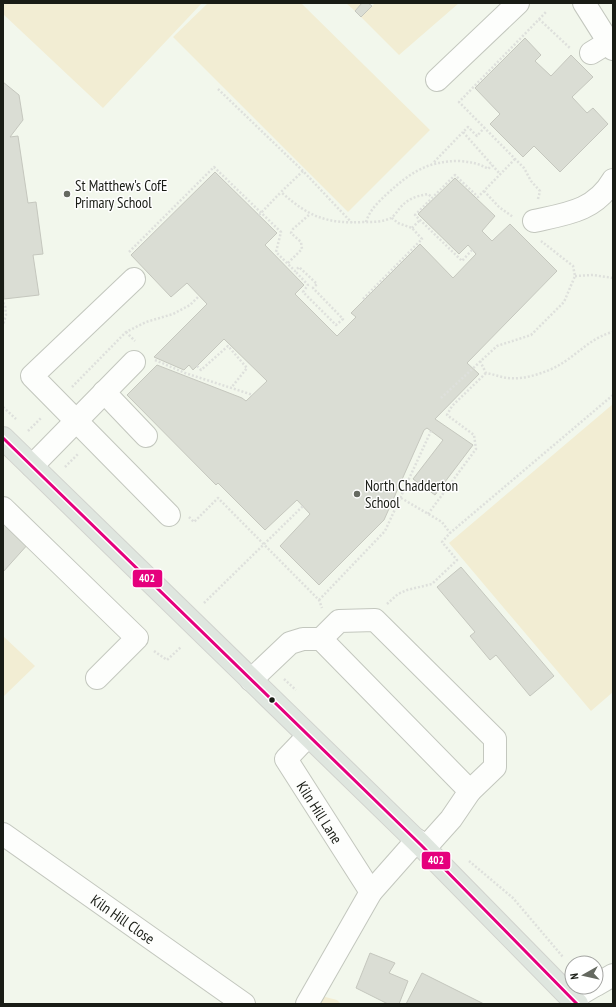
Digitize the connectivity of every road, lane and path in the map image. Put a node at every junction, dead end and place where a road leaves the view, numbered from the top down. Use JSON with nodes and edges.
{"nodes":[{"id":1,"x":518,"y":3,"type":"edge"},
{"id":2,"x":584,"y":3,"type":"edge"},
{"id":3,"x":546,"y":12,"type":"dead end"},
{"id":4,"x":539,"y":19,"type":"junction"},
{"id":5,"x":604,"y":48,"type":"edge"},
{"id":6,"x":437,"y":80,"type":"dead end"},
{"id":7,"x":218,"y":89,"type":"dead end"},
{"id":8,"x":485,"y":127,"type":"junction"},
{"id":9,"x":463,"y":132,"type":"junction"},
{"id":10,"x":516,"y":158,"type":"junction"},
{"id":11,"x":434,"y":163,"type":"junction"},
{"id":12,"x":492,"y":165,"type":"junction"},
{"id":13,"x":303,"y":171,"type":"junction"},
{"id":14,"x":500,"y":174,"type":"junction"},
{"id":15,"x":613,"y":180,"type":"edge"},
{"id":16,"x":484,"y":191,"type":"junction"},
{"id":17,"x":281,"y":192,"type":"junction"},
{"id":18,"x":540,"y":194,"type":"dead end"},
{"id":19,"x":432,"y":197,"type":"junction"},
{"id":20,"x":310,"y":214,"type":"junction"},
{"id":21,"x":259,"y":215,"type":"dead end"},
{"id":22,"x":392,"y":218,"type":"junction"},
{"id":23,"x":420,"y":220,"type":"junction"},
{"id":24,"x":366,"y":222,"type":"junction"},
{"id":25,"x":353,"y":223,"type":"junction"},
{"id":26,"x":529,"y":226,"type":"junction"},
{"id":27,"x":412,"y":228,"type":"junction"},
{"id":28,"x":472,"y":250,"type":"dead end"},
{"id":29,"x":129,"y":252,"type":"dead end"},
{"id":30,"x":288,"y":263,"type":"junction"},
{"id":31,"x":295,"y":270,"type":"junction"},
{"id":32,"x":575,"y":276,"type":"junction"},
{"id":33,"x":613,"y":278,"type":"edge"},
{"id":34,"x":134,"y":279,"type":"dead end"},
{"id":35,"x":363,"y":299,"type":"dead end"},
{"id":36,"x":3,"y":303,"type":"edge"},
{"id":37,"x":3,"y":325,"type":"edge"},
{"id":38,"x":126,"y":332,"type":"dead end"},
{"id":39,"x":613,"y":332,"type":"edge"},
{"id":40,"x":142,"y":355,"type":"junction"},
{"id":41,"x":480,"y":361,"type":"junction"},
{"id":42,"x":197,"y":366,"type":"dead end"},
{"id":43,"x":486,"y":373,"type":"junction"},
{"id":44,"x":231,"y":388,"type":"junction"},
{"id":45,"x":104,"y":392,"type":"junction"},
{"id":46,"x":252,"y":395,"type":"dead end"},
{"id":47,"x":613,"y":395,"type":"edge"},
{"id":48,"x":441,"y":398,"type":"dead end"},
{"id":49,"x":43,"y":416,"type":"dead end"},
{"id":50,"x":75,"y":421,"type":"junction"},
{"id":51,"x":28,"y":431,"type":"dead end"},
{"id":52,"x":431,"y":431,"type":"dead end"},
{"id":53,"x":146,"y":436,"type":"dead end"},
{"id":54,"x":3,"y":438,"type":"edge"},
{"id":55,"x":85,"y":448,"type":"dead end"},
{"id":56,"x":32,"y":466,"type":"junction"},
{"id":57,"x":65,"y":467,"type":"dead end"},
{"id":58,"x":401,"y":498,"type":"junction"},
{"id":59,"x":303,"y":506,"type":"dead end"},
{"id":60,"x":3,"y":508,"type":"edge"},
{"id":61,"x":428,"y":514,"type":"junction"},
{"id":62,"x":178,"y":515,"type":"joint"},
{"id":63,"x":450,"y":533,"type":"junction"},
{"id":64,"x":265,"y":544,"type":"junction"},
{"id":65,"x":319,"y":600,"type":"junction"},
{"id":66,"x":203,"y":604,"type":"dead end"},
{"id":67,"x":383,"y":607,"type":"dead end"},
{"id":68,"x":328,"y":608,"type":"dead end"},
{"id":69,"x":322,"y":609,"type":"junction"},
{"id":70,"x":324,"y":614,"type":"dead end"},
{"id":71,"x":321,"y":639,"type":"junction"},
{"id":72,"x":181,"y":647,"type":"dead end"},
{"id":73,"x":156,"y":653,"type":"dead end"},
{"id":74,"x":97,"y":678,"type":"dead end"},
{"id":75,"x":251,"y":680,"type":"junction"},
{"id":76,"x":308,"y":736,"type":"junction"},
{"id":77,"x":470,"y":790,"type":"junction"},
{"id":78,"x":3,"y":834,"type":"edge"},
{"id":79,"x":421,"y":844,"type":"junction"},
{"id":80,"x":370,"y":892,"type":"junction"},
{"id":81,"x":613,"y":975,"type":"edge"},
{"id":82,"x":604,"y":980,"type":"edge"},
{"id":83,"x":574,"y":1001,"type":"edge"},
{"id":84,"x":244,"y":1004,"type":"edge"},
{"id":85,"x":307,"y":1004,"type":"edge"}],
"edges":[{"from":1,"to":6,"type":"street"},
{"from":2,"to":5,"type":"street"},
{"from":3,"to":4,"type":"path"},
{"from":4,"to":5,"type":"path"},
{"from":4,"to":8,"type":"path"},
{"from":7,"to":13,"type":"path"},
{"from":8,"to":9,"type":"path"},
{"from":8,"to":10,"type":"path"},
{"from":9,"to":11,"type":"path"},
{"from":9,"to":12,"type":"path"},
{"from":10,"to":14,"type":"path"},
{"from":10,"to":18,"type":"path"},
{"from":11,"to":12,"type":"path"},
{"from":11,"to":24,"type":"path"},
{"from":12,"to":14,"type":"path"},
{"from":13,"to":17,"type":"path"},
{"from":13,"to":25,"type":"path"},
{"from":14,"to":16,"type":"path"},
{"from":15,"to":26,"type":"street"},
{"from":16,"to":19,"type":"path"},
{"from":16,"to":26,"type":"path"},
{"from":17,"to":20,"type":"path"},
{"from":17,"to":21,"type":"path","bridge":true},
{"from":19,"to":22,"type":"path"},
{"from":19,"to":23,"type":"path"},
{"from":20,"to":25,"type":"path"},
{"from":20,"to":30,"type":"path"},
{"from":22,"to":24,"type":"path"},
{"from":22,"to":27,"type":"path"},
{"from":23,"to":27,"type":"path"},
{"from":23,"to":28,"type":"path"},
{"from":24,"to":25,"type":"path"},
{"from":26,"to":32,"type":"path"},
{"from":27,"to":35,"type":"path"},
{"from":29,"to":30,"type":"path"},
{"from":30,"to":31,"type":"path"},
{"from":31,"to":31,"type":"path"},
{"from":32,"to":33,"type":"path"},
{"from":32,"to":41,"type":"path"},
{"from":34,"to":50,"type":"street"},
{"from":36,"to":37,"type":"path"},
{"from":38,"to":40,"type":"path"},
{"from":39,"to":43,"type":"path"},
{"from":40,"to":44,"type":"path"},
{"from":40,"to":45,"type":"street"},
{"from":41,"to":43,"type":"path"},
{"from":41,"to":48,"type":"path"},
{"from":42,"to":44,"type":"path"},
{"from":43,"to":61,"type":"path"},
{"from":44,"to":46,"type":"path"},
{"from":45,"to":50,"type":"street"},
{"from":45,"to":53,"type":"street"},
{"from":47,"to":63,"type":"path"},
{"from":49,"to":51,"type":"path"},
{"from":50,"to":56,"type":"street"},
{"from":50,"to":62,"type":"street"},
{"from":52,"to":58,"type":"path"},
{"from":54,"to":56,"type":"main road"},
{"from":55,"to":57,"type":"path"},
{"from":56,"to":75,"type":"main road"},
{"from":58,"to":61,"type":"path"},
{"from":58,"to":65,"type":"path"},
{"from":59,"to":64,"type":"path"},
{"from":60,"to":74,"type":"street"},
{"from":61,"to":63,"type":"path"},
{"from":62,"to":64,"type":"path"},
{"from":63,"to":67,"type":"path"},
{"from":64,"to":65,"type":"path"},
{"from":64,"to":66,"type":"path"},
{"from":65,"to":69,"type":"path"},
{"from":68,"to":69,"type":"path"},
{"from":69,"to":70,"type":"path"},
{"from":71,"to":75,"type":"street"},
{"from":71,"to":77,"type":"street"},
{"from":71,"to":77,"type":"street"},
{"from":72,"to":73,"type":"path"},
{"from":75,"to":76,"type":"main road"},
{"from":76,"to":79,"type":"main road"},
{"from":76,"to":80,"type":"street","name":"Kiln Hill Lane"},
{"from":77,"to":79,"type":"street"},
{"from":78,"to":84,"type":"street","name":"Kiln Hill Close"},
{"from":79,"to":80,"type":"street"},
{"from":79,"to":83,"type":"main road"},
{"from":80,"to":85,"type":"street"},
{"from":81,"to":82,"type":"street"}]}
